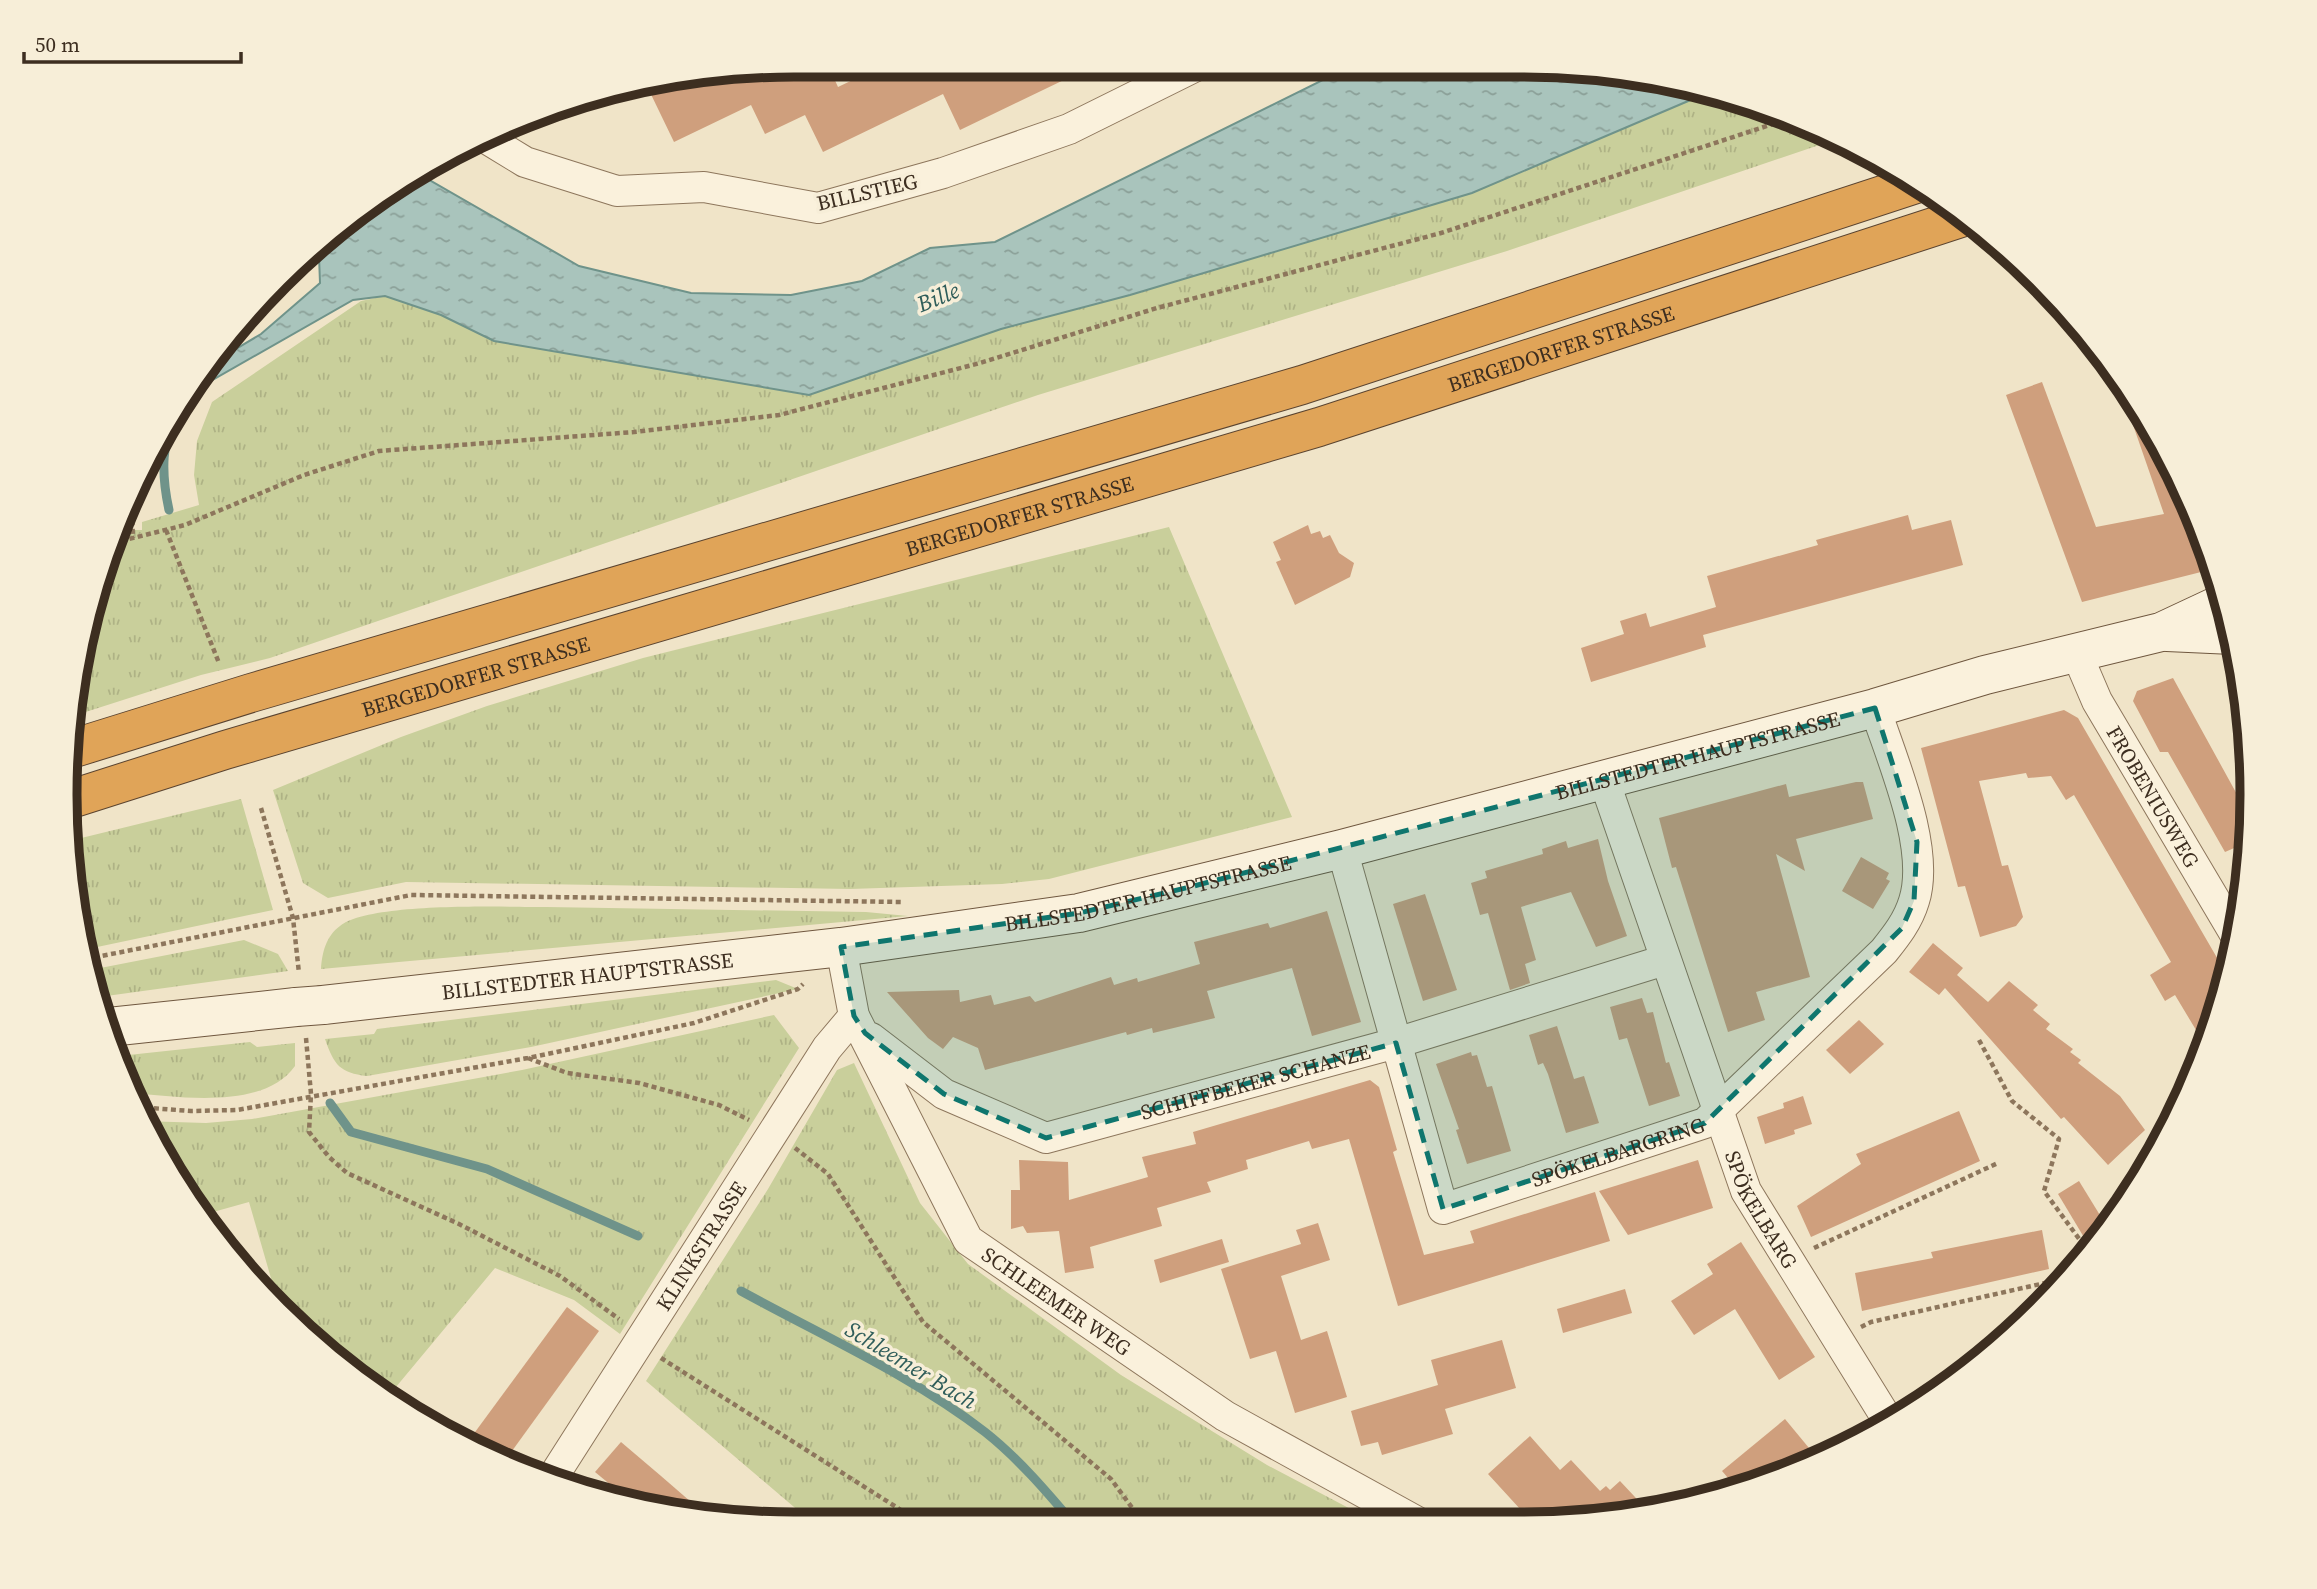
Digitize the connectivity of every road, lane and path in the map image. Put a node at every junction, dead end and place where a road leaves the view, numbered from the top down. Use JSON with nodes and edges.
{"nodes":[{"id":1,"x":1174,"y":77,"type":"edge"},
{"id":2,"x":1775,"y":123,"type":"edge"},
{"id":3,"x":494,"y":143,"type":"edge"},
{"id":4,"x":1905,"y":188,"type":"edge"},
{"id":5,"x":1953,"y":221,"type":"edge"},
{"id":6,"x":132,"y":520,"type":"edge"},
{"id":7,"x":166,"y":530,"type":"junction"},
{"id":8,"x":133,"y":538,"type":"junction"},
{"id":9,"x":124,"y":540,"type":"edge"},
{"id":10,"x":2215,"y":607,"type":"edge"},
{"id":11,"x":2161,"y":632,"type":"junction"},
{"id":12,"x":2222,"y":635,"type":"edge"},
{"id":13,"x":2076,"y":652,"type":"junction"},
{"id":14,"x":219,"y":663,"type":"dead end"},
{"id":15,"x":1875,"y":708,"type":"junction"},
{"id":16,"x":79,"y":747,"type":"edge"},
{"id":17,"x":1604,"y":780,"type":"junction"},
{"id":18,"x":77,"y":797,"type":"edge"},
{"id":19,"x":261,"y":808,"type":"dead end"},
{"id":20,"x":1342,"y":849,"type":"junction"},
{"id":21,"x":866,"y":901,"type":"dead end"},
{"id":22,"x":293,"y":918,"type":"junction"},
{"id":23,"x":2228,"y":922,"type":"edge"},
{"id":24,"x":841,"y":947,"type":"junction"},
{"id":25,"x":96,"y":957,"type":"edge"},
{"id":26,"x":1665,"y":960,"type":"junction"},
{"id":27,"x":860,"y":1024,"type":"junction"},
{"id":28,"x":116,"y":1026,"type":"edge"},
{"id":29,"x":1979,"y":1040,"type":"dead end"},
{"id":30,"x":1396,"y":1043,"type":"junction"},
{"id":31,"x":528,"y":1058,"type":"junction"},
{"id":32,"x":311,"y":1094,"type":"junction"},
{"id":33,"x":149,"y":1108,"type":"edge"},
{"id":34,"x":1716,"y":1110,"type":"junction"},
{"id":35,"x":775,"y":1133,"type":"junction"},
{"id":36,"x":1998,"y":1163,"type":"dead end"},
{"id":37,"x":2082,"y":1243,"type":"edge"},
{"id":38,"x":1789,"y":1260,"type":"junction"},
{"id":39,"x":2049,"y":1282,"type":"edge"},
{"id":40,"x":1871,"y":1322,"type":"dead end"},
{"id":41,"x":644,"y":1337,"type":"junction"},
{"id":42,"x":1884,"y":1414,"type":"edge"},
{"id":43,"x":557,"y":1471,"type":"edge"},
{"id":44,"x":904,"y":1512,"type":"edge"},
{"id":45,"x":1135,"y":1512,"type":"edge"},
{"id":46,"x":1399,"y":1512,"type":"edge"}],
"edges":[{"from":1,"to":3,"type":"street","name":"BILLSTIEG"},
{"from":2,"to":7,"type":"path"},
{"from":4,"to":16,"type":"highway"},
{"from":5,"to":18,"type":"highway","name":"BERGEDORFER STRASSE"},
{"from":6,"to":8,"type":"path"},
{"from":7,"to":8,"type":"path"},
{"from":7,"to":14,"type":"path"},
{"from":8,"to":9,"type":"path"},
{"from":10,"to":11,"type":"street","name":"BILLSTEDTER HAUPTSTRASSE"},
{"from":11,"to":12,"type":"street","name":"BILLSTEDTER HAUPTSTRASSE"},
{"from":11,"to":13,"type":"street","name":"BILLSTEDTER HAUPTSTRASSE"},
{"from":13,"to":15,"type":"street","name":"BILLSTEDTER HAUPTSTRASSE"},
{"from":13,"to":23,"type":"street","name":"FROBENIUSWEG"},
{"from":15,"to":17,"type":"street","name":"BILLSTEDTER HAUPTSTRASSE"},
{"from":15,"to":34,"type":"street","name":"SPÖKELBARGRING"},
{"from":17,"to":20,"type":"street","name":"BILLSTEDTER HAUPTSTRASSE"},
{"from":17,"to":26,"type":"street","name":"SPÖKELBARG"},
{"from":19,"to":22,"type":"path"},
{"from":20,"to":24,"type":"street","name":"BILLSTEDTER HAUPTSTRASSE"},
{"from":20,"to":30,"type":"street","name":"SPÖKELBARGRING"},
{"from":21,"to":22,"type":"path"},
{"from":22,"to":25,"type":"path"},
{"from":24,"to":27,"type":"street","name":"SCHLEEMER WEG"},
{"from":24,"to":28,"type":"street","name":"BILLSTEDTER HAUPTSTRASSE"},
{"from":24,"to":31,"type":"path"},
{"from":26,"to":30,"type":"street","name":"SCHIFFBEKER SCHANZE"},
{"from":26,"to":34,"type":"street","name":"SPÖKELBARG"},
{"from":27,"to":30,"type":"street","name":"SCHIFFBEKER SCHANZE"},
{"from":27,"to":35,"type":"street","name":"KLINKSTRASSE"},
{"from":27,"to":46,"type":"street","name":"SCHLEEMER WEG"},
{"from":29,"to":37,"type":"path"},
{"from":30,"to":34,"type":"street","name":"SPÖKELBARGRING"},
{"from":31,"to":32,"type":"path"},
{"from":31,"to":35,"type":"path"},
{"from":32,"to":33,"type":"path"},
{"from":32,"to":41,"type":"path"},
{"from":34,"to":38,"type":"street","name":"SPÖKELBARG"},
{"from":35,"to":41,"type":"street","name":"KLINKSTRASSE"},
{"from":35,"to":45,"type":"path"},
{"from":36,"to":38,"type":"path"},
{"from":38,"to":42,"type":"street","name":"SPÖKELBARG"},
{"from":39,"to":40,"type":"path"},
{"from":41,"to":43,"type":"street","name":"KLINKSTRASSE"},
{"from":41,"to":44,"type":"path"}]}
